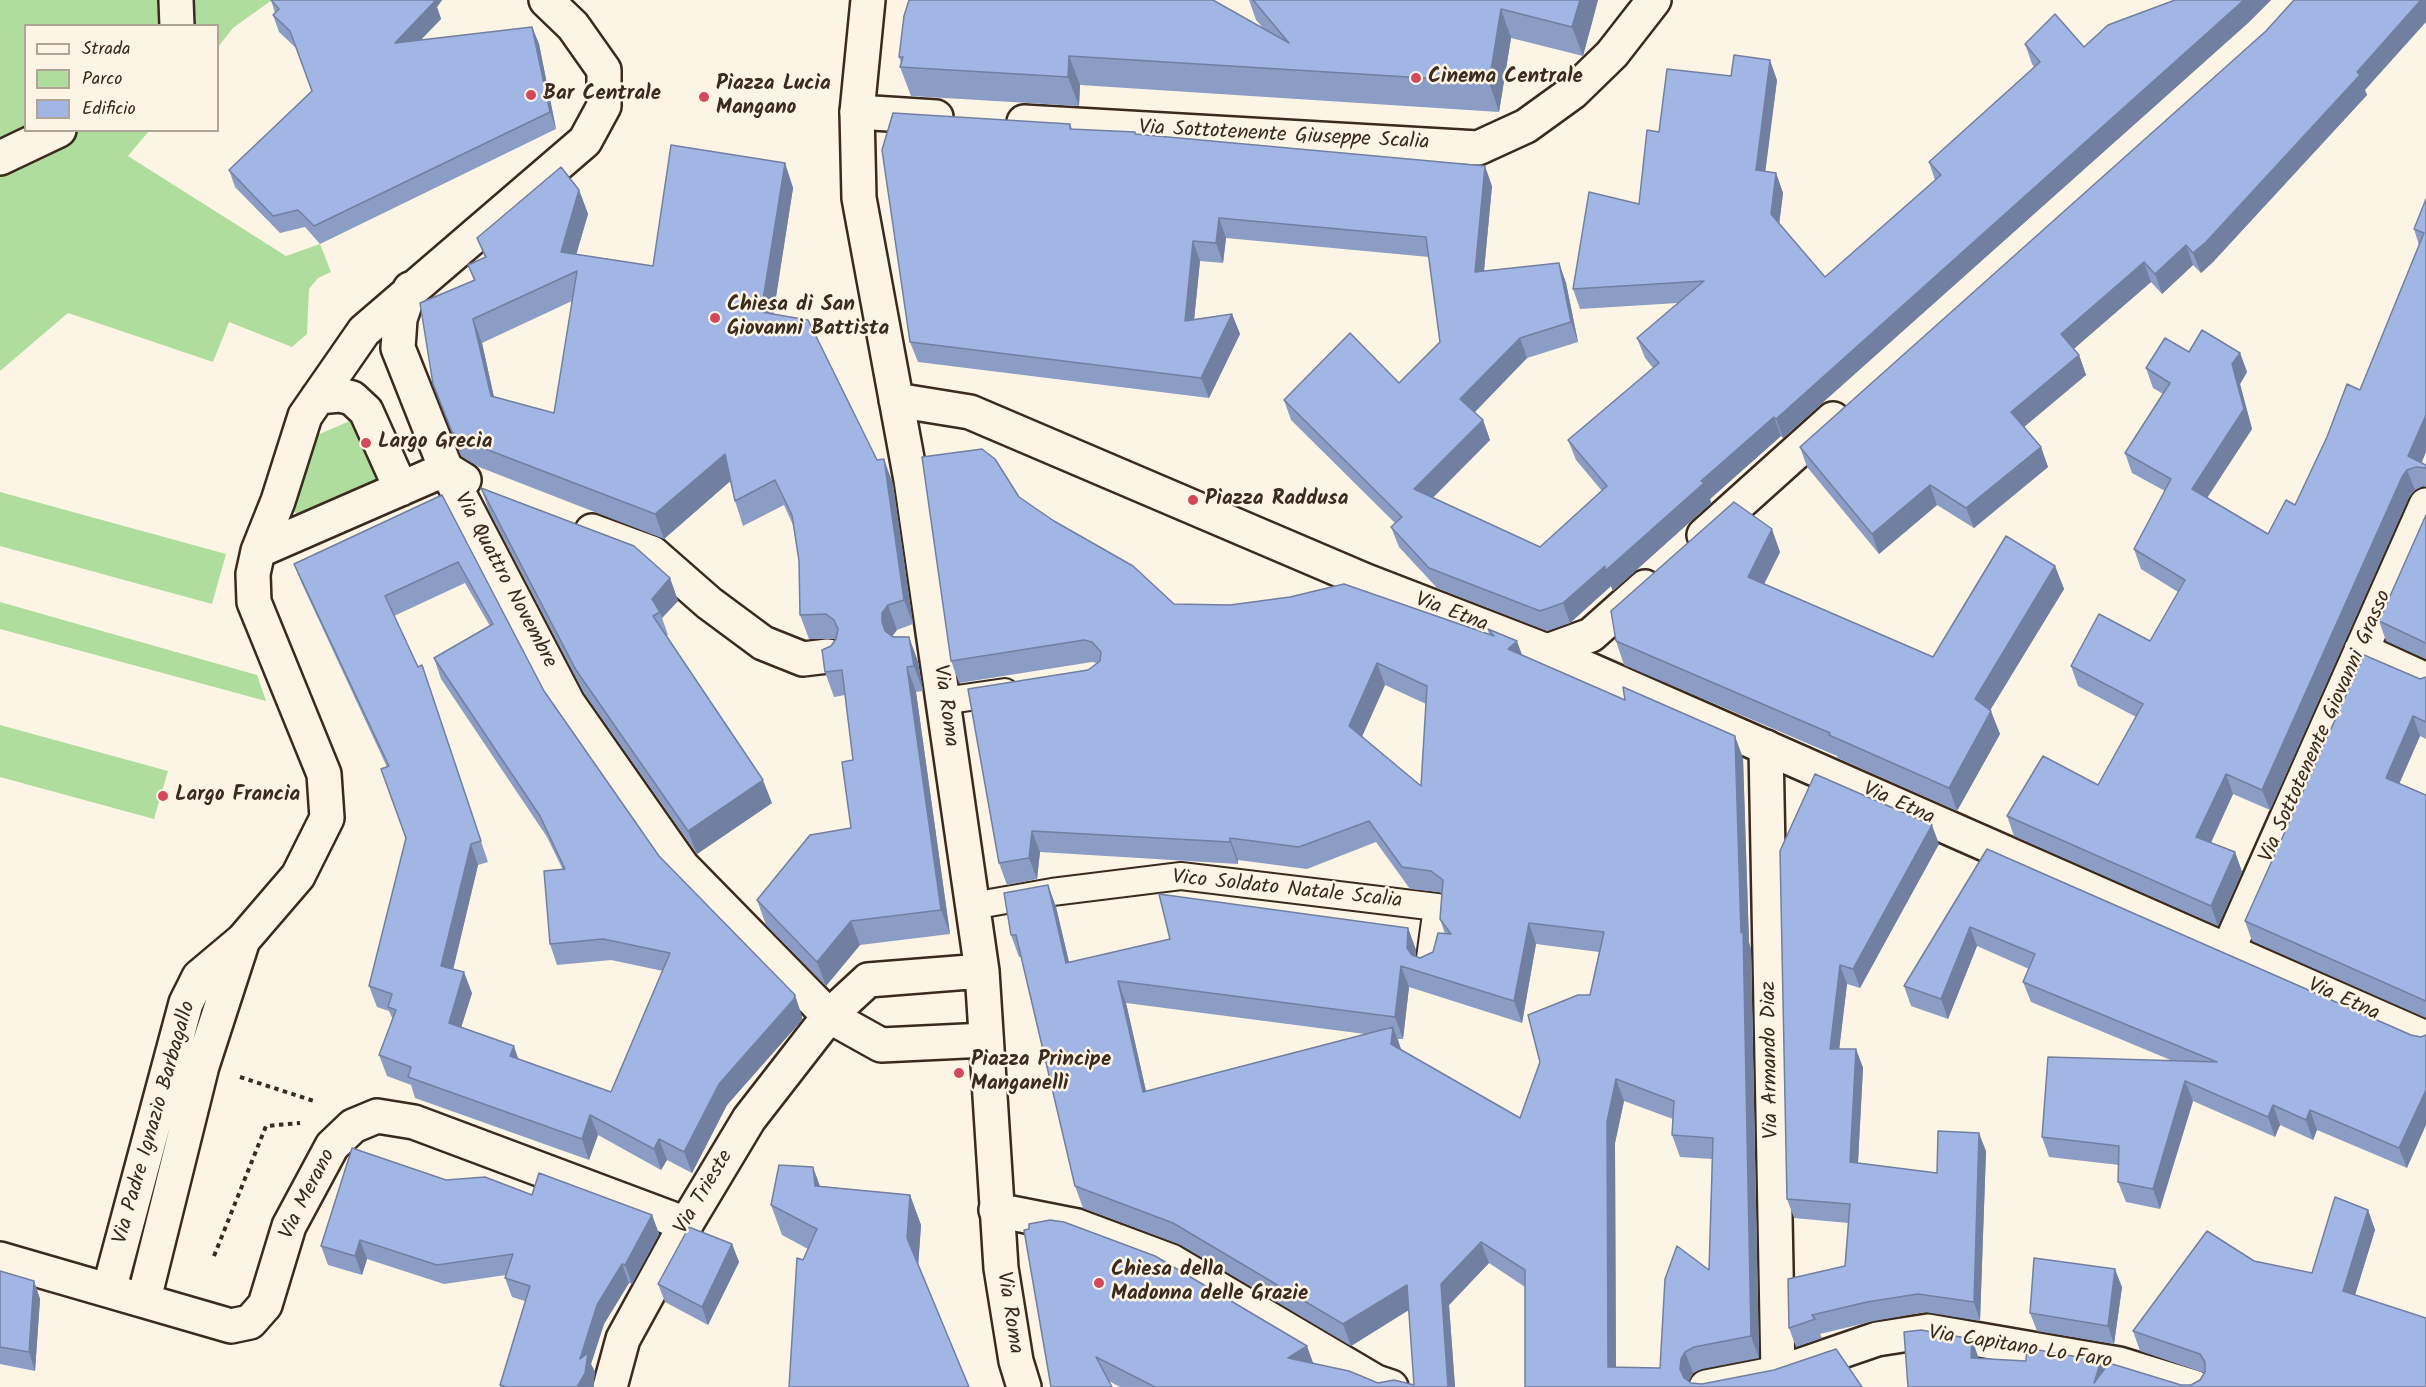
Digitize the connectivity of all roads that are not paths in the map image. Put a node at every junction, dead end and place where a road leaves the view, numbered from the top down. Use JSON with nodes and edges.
{"nodes":[{"id":1,"x":176,"y":0,"type":"edge"},
{"id":2,"x":546,"y":0,"type":"edge"},
{"id":3,"x":868,"y":0,"type":"edge"},
{"id":4,"x":1654,"y":0,"type":"edge"},
{"id":5,"x":177,"y":24,"type":"edge"},
{"id":6,"x":857,"y":112,"type":"junction"},
{"id":7,"x":964,"y":118,"type":"edge"},
{"id":8,"x":1000,"y":120,"type":"edge"},
{"id":9,"x":55,"y":132,"type":"edge"},
{"id":10,"x":0,"y":158,"type":"edge"},
{"id":11,"x":410,"y":289,"type":"junction"},
{"id":12,"x":1859,"y":396,"type":"edge"},
{"id":13,"x":318,"y":397,"type":"junction"},
{"id":14,"x":896,"y":400,"type":"junction"},
{"id":15,"x":446,"y":469,"type":"junction"},
{"id":16,"x":401,"y":489,"type":"junction"},
{"id":17,"x":491,"y":492,"type":"edge"},
{"id":18,"x":2426,"y":505,"type":"edge"},
{"id":19,"x":564,"y":521,"type":"edge"},
{"id":20,"x":258,"y":551,"type":"junction"},
{"id":21,"x":2361,"y":650,"type":"junction"},
{"id":22,"x":1547,"y":651,"type":"junction"},
{"id":23,"x":828,"y":656,"type":"edge"},
{"id":24,"x":2426,"y":680,"type":"edge"},
{"id":25,"x":1024,"y":688,"type":"edge"},
{"id":26,"x":943,"y":701,"type":"junction"},
{"id":27,"x":1766,"y":747,"type":"junction"},
{"id":28,"x":974,"y":920,"type":"junction"},
{"id":29,"x":243,"y":939,"type":"junction"},
{"id":30,"x":2228,"y":950,"type":"junction"},
{"id":31,"x":1429,"y":965,"type":"edge"},
{"id":32,"x":982,"y":971,"type":"junction"},
{"id":33,"x":829,"y":1016,"type":"junction"},
{"id":34,"x":2426,"y":1038,"type":"edge"},
{"id":35,"x":986,"y":1040,"type":"junction"},
{"id":36,"x":686,"y":1224,"type":"junction"},
{"id":37,"x":997,"y":1224,"type":"junction"},
{"id":38,"x":0,"y":1259,"type":"edge"},
{"id":39,"x":109,"y":1290,"type":"junction"},
{"id":40,"x":144,"y":1299,"type":"junction"},
{"id":41,"x":1778,"y":1373,"type":"junction"},
{"id":42,"x":610,"y":1387,"type":"edge"},
{"id":43,"x":1024,"y":1387,"type":"edge"},
{"id":44,"x":1391,"y":1387,"type":"edge"},
{"id":45,"x":1706,"y":1387,"type":"edge"},
{"id":46,"x":2194,"y":1387,"type":"edge"}],
"edges":[{"from":1,"to":5,"type":"street"},
{"from":2,"to":11,"type":"street"},
{"from":3,"to":6,"type":"street"},
{"from":4,"to":8,"type":"street","name":"Via Sottotenente Giuseppe Scalia"},
{"from":6,"to":7,"type":"street"},
{"from":6,"to":14,"type":"street","name":"Via Roma"},
{"from":9,"to":10,"type":"street"},
{"from":11,"to":13,"type":"street","name":"Via Padre Ignazio Barbagallo"},
{"from":11,"to":15,"type":"street","name":"Via Quattro Novembre"},
{"from":12,"to":22,"type":"street"},
{"from":13,"to":16,"type":"street"},
{"from":13,"to":20,"type":"street","name":"Via Padre Ignazio Barbagallo"},
{"from":14,"to":22,"type":"street","name":"Via Etna"},
{"from":14,"to":26,"type":"street","name":"Via Roma"},
{"from":15,"to":16,"type":"street"},
{"from":15,"to":17,"type":"street"},
{"from":15,"to":33,"type":"street","name":"Via Quattro Novembre"},
{"from":16,"to":20,"type":"street"},
{"from":18,"to":21,"type":"street","name":"Via Sottotenente Giovanni Grasso"},
{"from":19,"to":23,"type":"street"},
{"from":20,"to":29,"type":"street","name":"Via Padre Ignazio Barbagallo"},
{"from":21,"to":24,"type":"street"},
{"from":21,"to":30,"type":"street","name":"Via Sottotenente Giovanni Grasso"},
{"from":22,"to":27,"type":"street","name":"Via Etna"},
{"from":25,"to":26,"type":"lane"},
{"from":26,"to":28,"type":"street","name":"Via Roma"},
{"from":27,"to":30,"type":"street","name":"Via Etna"},
{"from":27,"to":41,"type":"street","name":"Via Armando Diaz"},
{"from":28,"to":31,"type":"lane","name":"Vico Soldato Natale Scalia"},
{"from":28,"to":32,"type":"street","name":"Via Roma"},
{"from":29,"to":39,"type":"street","name":"Via Padre Ignazio Barbagallo"},
{"from":29,"to":40,"type":"street","name":"Via Padre Ignazio Barbagallo"},
{"from":30,"to":34,"type":"street","name":"Via Etna"},
{"from":32,"to":33,"type":"street","name":"Via Trieste"},
{"from":32,"to":35,"type":"street","name":"Via Roma"},
{"from":33,"to":35,"type":"street","name":"Via Quattro Novembre"},
{"from":33,"to":36,"type":"street","name":"Via Trieste"},
{"from":35,"to":37,"type":"street","name":"Via Roma"},
{"from":36,"to":40,"type":"street","name":"Via Merano"},
{"from":36,"to":42,"type":"street","name":"Via Trieste"},
{"from":37,"to":43,"type":"street","name":"Via Roma"},
{"from":37,"to":44,"type":"street"},
{"from":38,"to":39,"type":"street","name":"Via Merano"},
{"from":39,"to":40,"type":"street","name":"Via Merano"},
{"from":41,"to":45,"type":"street","name":"Via Capitano Lo Faro"},
{"from":41,"to":46,"type":"street","name":"Via Capitano Lo Faro"}]}
